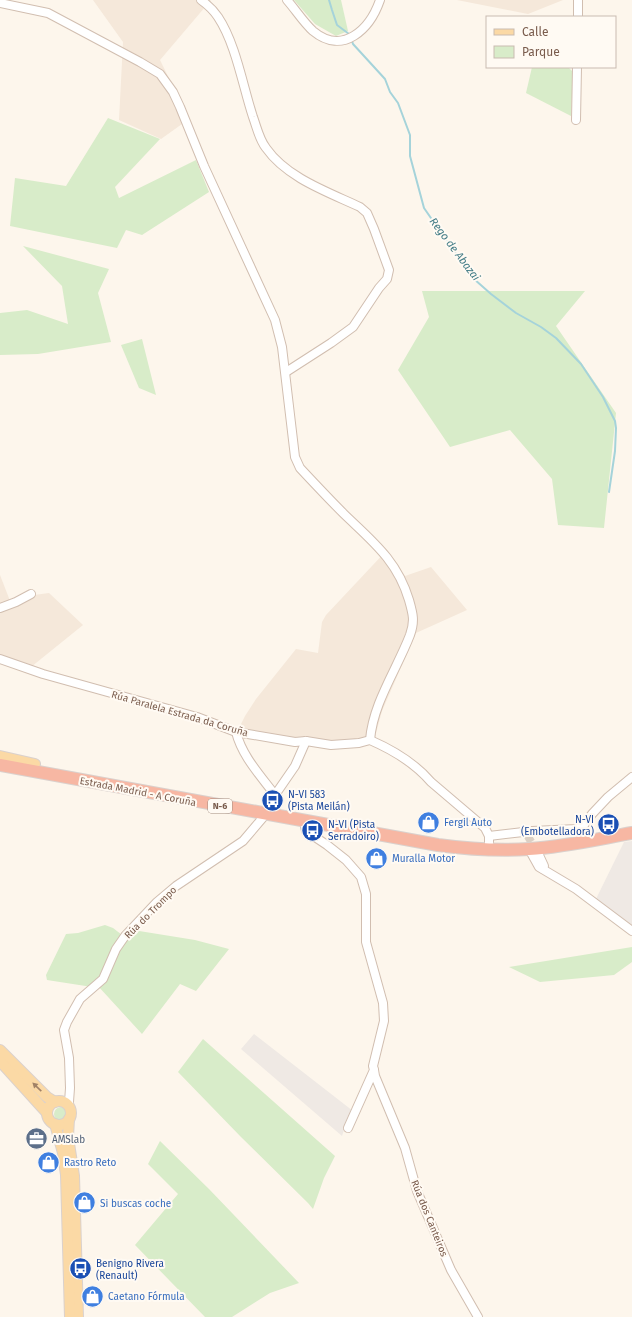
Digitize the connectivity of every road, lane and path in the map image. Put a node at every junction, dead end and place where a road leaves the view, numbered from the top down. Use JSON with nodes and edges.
{"nodes":[{"id":1,"x":202,"y":0,"type":"edge"},
{"id":2,"x":287,"y":0,"type":"edge"},
{"id":3,"x":380,"y":0,"type":"edge"},
{"id":4,"x":578,"y":0,"type":"edge"},
{"id":5,"x":0,"y":3,"type":"edge"},
{"id":6,"x":578,"y":16,"type":"edge"},
{"id":7,"x":577,"y":68,"type":"edge"},
{"id":8,"x":576,"y":120,"type":"dead end"},
{"id":9,"x":286,"y":372,"type":"junction"},
{"id":10,"x":31,"y":594,"type":"dead end"},
{"id":11,"x":0,"y":608,"type":"edge"},
{"id":12,"x":0,"y":659,"type":"edge"},
{"id":13,"x":236,"y":732,"type":"junction"},
{"id":14,"x":370,"y":740,"type":"junction"},
{"id":15,"x":306,"y":742,"type":"junction"},
{"id":16,"x":0,"y":757,"type":"edge"},
{"id":17,"x":0,"y":766,"type":"edge"},
{"id":18,"x":34,"y":768,"type":"junction"},
{"id":19,"x":632,"y":777,"type":"edge"},
{"id":20,"x":275,"y":795,"type":"junction"},
{"id":21,"x":271,"y":811,"type":"junction"},
{"id":22,"x":304,"y":821,"type":"junction"},
{"id":23,"x":632,"y":826,"type":"edge"},
{"id":24,"x":580,"y":831,"type":"junction"},
{"id":25,"x":632,"y":833,"type":"edge"},
{"id":26,"x":489,"y":839,"type":"junction"},
{"id":27,"x":533,"y":851,"type":"junction"},
{"id":28,"x":632,"y":931,"type":"edge"},
{"id":29,"x":0,"y":1050,"type":"edge"},
{"id":30,"x":0,"y":1061,"type":"edge"},
{"id":31,"x":374,"y":1070,"type":"junction"},
{"id":32,"x":55,"y":1102,"type":"junction"},
{"id":33,"x":67,"y":1104,"type":"junction"},
{"id":34,"x":47,"y":1113,"type":"junction"},
{"id":35,"x":69,"y":1119,"type":"junction"},
{"id":36,"x":55,"y":1124,"type":"junction"},
{"id":37,"x":348,"y":1128,"type":"dead end"},
{"id":38,"x":70,"y":1317,"type":"edge"},
{"id":39,"x":78,"y":1317,"type":"edge"},
{"id":40,"x":478,"y":1317,"type":"edge"}],
"edges":[{"from":1,"to":9,"type":"street"},
{"from":2,"to":3,"type":"street"},
{"from":4,"to":6,"type":"street"},
{"from":5,"to":9,"type":"street"},
{"from":7,"to":8,"type":"street"},
{"from":9,"to":14,"type":"street"},
{"from":10,"to":11,"type":"street"},
{"from":12,"to":13,"type":"street","name":"Rúa Paralela Estrada da Coruña"},
{"from":13,"to":15,"type":"street","name":"Rúa Paralela Estrada da Coruña"},
{"from":13,"to":20,"type":"street"},
{"from":14,"to":15,"type":"street","name":"Rúa Paralela Estrada da Coruña"},
{"from":14,"to":26,"type":"street"},
{"from":15,"to":20,"type":"street"},
{"from":16,"to":18,"type":"highway","name":"Estrada Madrid - A Coruña","number":"N-6"},
{"from":17,"to":18,"type":"highway","name":"Estrada Madrid - A Coruña","number":"N-6"},
{"from":18,"to":21,"type":"highway","name":"Estrada Madrid - A Coruña","number":"N-6"},
{"from":19,"to":24,"type":"street"},
{"from":20,"to":21,"type":"street"},
{"from":21,"to":22,"type":"highway","name":"Estrada Madrid - A Coruña","number":"N-6"},
{"from":21,"to":26,"type":"highway","name":"Estrada Madrid - A Coruña","number":"N-6"},
{"from":21,"to":33,"type":"street","name":"Rúa do Trompo"},
{"from":22,"to":27,"type":"highway","name":"Estrada Madrid - A Coruña","number":"N-6"},
{"from":22,"to":31,"type":"street"},
{"from":23,"to":24,"type":"highway","name":"Estrada Madrid - A Coruña","number":"N-6"},
{"from":24,"to":26,"type":"street"},
{"from":24,"to":26,"type":"highway","name":"Estrada Madrid - A Coruña","number":"N-6"},
{"from":25,"to":27,"type":"highway","name":"Estrada Madrid - A Coruña","number":"N-6"},
{"from":27,"to":28,"type":"street"},
{"from":32,"to":29,"type":"main road","one_way":true},
{"from":30,"to":34,"type":"main road"},
{"from":31,"to":37,"type":"street"},
{"from":31,"to":40,"type":"street","name":"Rúa dos Canteiros"},
{"from":32,"to":33,"type":"main road"},
{"from":32,"to":34,"type":"main road"},
{"from":33,"to":35,"type":"main road"},
{"from":34,"to":36,"type":"main road"},
{"from":35,"to":36,"type":"main road"},
{"from":35,"to":39,"type":"main road"},
{"from":36,"to":38,"type":"main road"}]}
